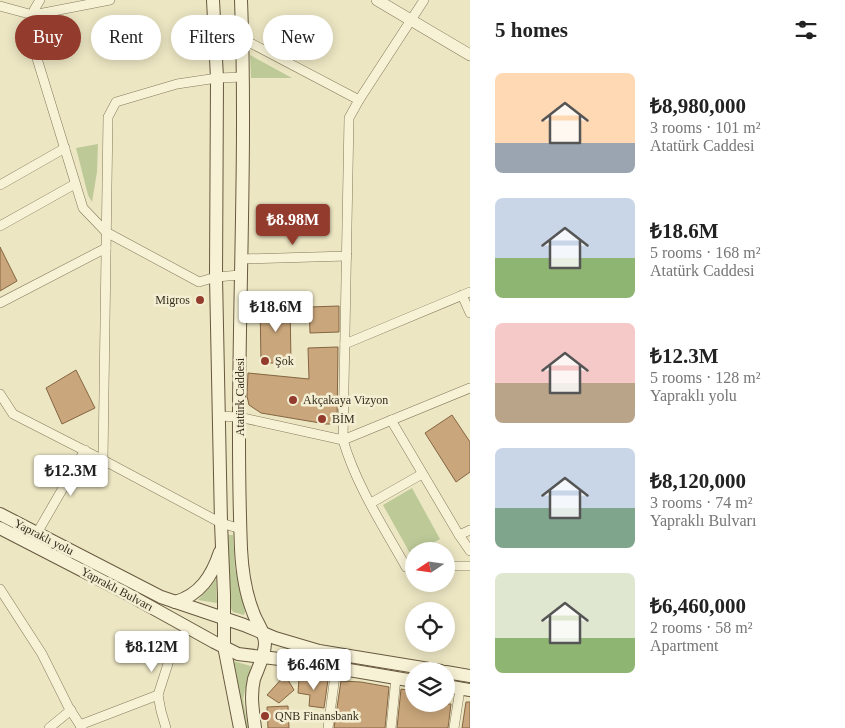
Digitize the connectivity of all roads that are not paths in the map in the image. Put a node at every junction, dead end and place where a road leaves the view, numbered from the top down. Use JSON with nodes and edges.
{"nodes":[{"id":1,"x":40,"y":0,"type":"edge"},
{"id":2,"x":110,"y":0,"type":"edge"},
{"id":3,"x":213,"y":0,"type":"edge"},
{"id":4,"x":241,"y":0,"type":"edge"},
{"id":5,"x":377,"y":0,"type":"edge"},
{"id":6,"x":424,"y":0,"type":"edge"},
{"id":7,"x":0,"y":6,"type":"edge"},
{"id":8,"x":33,"y":15,"type":"junction"},
{"id":9,"x":242,"y":15,"type":"edge"},
{"id":10,"x":412,"y":20,"type":"junction"},
{"id":11,"x":253,"y":44,"type":"edge"},
{"id":12,"x":470,"y":55,"type":"edge"},
{"id":13,"x":37,"y":60,"type":"edge"},
{"id":14,"x":243,"y":60,"type":"edge"},
{"id":15,"x":243,"y":77,"type":"junction"},
{"id":16,"x":217,"y":78,"type":"junction"},
{"id":17,"x":359,"y":100,"type":"junction"},
{"id":18,"x":64,"y":148,"type":"junction"},
{"id":19,"x":0,"y":184,"type":"edge"},
{"id":20,"x":76,"y":184,"type":"junction"},
{"id":21,"x":0,"y":226,"type":"edge"},
{"id":22,"x":106,"y":232,"type":"junction"},
{"id":23,"x":106,"y":248,"type":"junction"},
{"id":24,"x":347,"y":256,"type":"junction"},
{"id":25,"x":240,"y":259,"type":"junction"},
{"id":26,"x":240,"y":275,"type":"junction"},
{"id":27,"x":216,"y":277,"type":"junction"},
{"id":28,"x":466,"y":293,"type":"edge"},
{"id":29,"x":0,"y":303,"type":"edge"},
{"id":30,"x":470,"y":312,"type":"edge"},
{"id":31,"x":345,"y":344,"type":"junction"},
{"id":32,"x":470,"y":388,"type":"edge"},
{"id":33,"x":0,"y":394,"type":"edge"},
{"id":34,"x":218,"y":416,"type":"junction"},
{"id":35,"x":239,"y":417,"type":"junction"},
{"id":36,"x":391,"y":420,"type":"junction"},
{"id":37,"x":343,"y":440,"type":"junction"},
{"id":38,"x":84,"y":450,"type":"junction"},
{"id":39,"x":103,"y":460,"type":"junction"},
{"id":40,"x":422,"y":474,"type":"junction"},
{"id":41,"x":371,"y":504,"type":"junction"},
{"id":42,"x":0,"y":514,"type":"edge"},
{"id":43,"x":221,"y":523,"type":"junction"},
{"id":44,"x":0,"y":528,"type":"edge"},
{"id":45,"x":241,"y":528,"type":"junction"},
{"id":46,"x":470,"y":530,"type":"edge"},
{"id":47,"x":37,"y":533,"type":"junction"},
{"id":48,"x":459,"y":535,"type":"junction"},
{"id":49,"x":222,"y":548,"type":"junction"},
{"id":50,"x":470,"y":551,"type":"edge"},
{"id":51,"x":405,"y":565,"type":"edge"},
{"id":52,"x":455,"y":566,"type":"edge"},
{"id":53,"x":470,"y":566,"type":"edge"},
{"id":54,"x":0,"y":589,"type":"edge"},
{"id":55,"x":175,"y":602,"type":"junction"},
{"id":56,"x":224,"y":618,"type":"junction"},
{"id":57,"x":189,"y":628,"type":"junction"},
{"id":58,"x":263,"y":633,"type":"junction"},
{"id":59,"x":224,"y":648,"type":"junction"},
{"id":60,"x":262,"y":658,"type":"junction"},
{"id":61,"x":405,"y":665,"type":"edge"},
{"id":62,"x":336,"y":668,"type":"junction"},
{"id":63,"x":455,"y":674,"type":"edge"},
{"id":64,"x":470,"y":676,"type":"edge"},
{"id":65,"x":396,"y":678,"type":"junction"},
{"id":66,"x":405,"y":680,"type":"edge"},
{"id":67,"x":465,"y":690,"type":"edge"},
{"id":68,"x":158,"y":695,"type":"junction"},
{"id":69,"x":71,"y":710,"type":"junction"},
{"id":70,"x":81,"y":727,"type":"edge"},
{"id":71,"x":50,"y":728,"type":"edge"},
{"id":72,"x":166,"y":728,"type":"edge"},
{"id":73,"x":240,"y":728,"type":"edge"},
{"id":74,"x":255,"y":728,"type":"edge"},
{"id":75,"x":328,"y":728,"type":"edge"},
{"id":76,"x":391,"y":728,"type":"edge"},
{"id":77,"x":454,"y":728,"type":"edge"}],
"edges":[{"from":1,"to":8,"type":"street"},
{"from":2,"to":8,"type":"street"},
{"from":3,"to":16,"type":"main road","name":"Atatürk Caddesi"},
{"from":4,"to":9,"type":"main road","name":"Atatürk Caddesi"},
{"from":5,"to":10,"type":"street"},
{"from":6,"to":10,"type":"street"},
{"from":7,"to":8,"type":"street"},
{"from":10,"to":12,"type":"street"},
{"from":10,"to":17,"type":"street"},
{"from":11,"to":17,"type":"street"},
{"from":13,"to":18,"type":"street"},
{"from":14,"to":15,"type":"main road","name":"Atatürk Caddesi"},
{"from":15,"to":16,"type":"street"},
{"from":15,"to":25,"type":"main road","name":"Atatürk Caddesi"},
{"from":16,"to":22,"type":"street"},
{"from":16,"to":27,"type":"main road","name":"Atatürk Caddesi"},
{"from":17,"to":24,"type":"street"},
{"from":18,"to":19,"type":"street"},
{"from":18,"to":20,"type":"street"},
{"from":20,"to":21,"type":"street"},
{"from":20,"to":22,"type":"street"},
{"from":22,"to":23,"type":"street"},
{"from":22,"to":27,"type":"street"},
{"from":23,"to":29,"type":"street"},
{"from":23,"to":39,"type":"street"},
{"from":24,"to":25,"type":"street"},
{"from":24,"to":31,"type":"street"},
{"from":25,"to":26,"type":"main road","name":"Atatürk Caddesi"},
{"from":26,"to":27,"type":"street"},
{"from":26,"to":35,"type":"main road","name":"Atatürk Caddesi"},
{"from":27,"to":34,"type":"main road","name":"Atatürk Caddesi"},
{"from":28,"to":30,"type":"street"},
{"from":28,"to":31,"type":"street"},
{"from":31,"to":37,"type":"street"},
{"from":32,"to":36,"type":"street"},
{"from":33,"to":38,"type":"street"},
{"from":34,"to":35,"type":"street"},
{"from":34,"to":43,"type":"main road","name":"Atatürk Caddesi"},
{"from":35,"to":37,"type":"street"},
{"from":35,"to":45,"type":"main road","name":"Atatürk Caddesi"},
{"from":36,"to":37,"type":"street"},
{"from":36,"to":40,"type":"street"},
{"from":37,"to":41,"type":"street"},
{"from":38,"to":39,"type":"street"},
{"from":38,"to":47,"type":"street"},
{"from":39,"to":43,"type":"street"},
{"from":40,"to":41,"type":"street"},
{"from":40,"to":48,"type":"street"},
{"from":41,"to":51,"type":"street"},
{"from":42,"to":47,"type":"main road","name":"Yapraklı yolu"},
{"from":43,"to":45,"type":"street"},
{"from":43,"to":49,"type":"main road","name":"Atatürk Caddesi"},
{"from":44,"to":57,"type":"main road","name":"Yapraklı Bulvarı"},
{"from":45,"to":58,"type":"main road","name":"Atatürk Caddesi"},
{"from":46,"to":48,"type":"street"},
{"from":47,"to":55,"type":"main road","name":"Yapraklı yolu"},
{"from":48,"to":50,"type":"street"},
{"from":49,"to":55,"type":"main road"},
{"from":49,"to":56,"type":"main road","name":"Atatürk Caddesi"},
{"from":52,"to":53,"type":"street"},
{"from":54,"to":69,"type":"street"},
{"from":55,"to":56,"type":"main road","name":"Yapraklı yolu"},
{"from":56,"to":58,"type":"main road"},
{"from":56,"to":59,"type":"main road","name":"Atatürk Caddesi"},
{"from":57,"to":59,"type":"main road","name":"Yapraklı Bulvarı"},
{"from":57,"to":68,"type":"street"},
{"from":58,"to":60,"type":"main road","name":"Atatürk Caddesi"},
{"from":58,"to":61,"type":"main road"},
{"from":59,"to":60,"type":"main road","name":"Yapraklı Bulvarı"},
{"from":59,"to":73,"type":"main road","name":"Atatürk Caddesi"},
{"from":60,"to":62,"type":"main road","name":"Yapraklı Bulvarı"},
{"from":60,"to":74,"type":"main road","name":"Atatürk Caddesi"},
{"from":62,"to":65,"type":"main road","name":"Yapraklı Bulvarı"},
{"from":62,"to":75,"type":"street"},
{"from":63,"to":64,"type":"main road"},
{"from":65,"to":66,"type":"main road","name":"Yapraklı Bulvarı"},
{"from":65,"to":76,"type":"street"},
{"from":67,"to":77,"type":"street"},
{"from":68,"to":70,"type":"street"},
{"from":68,"to":72,"type":"street"},
{"from":69,"to":70,"type":"street"},
{"from":69,"to":71,"type":"street"}]}
